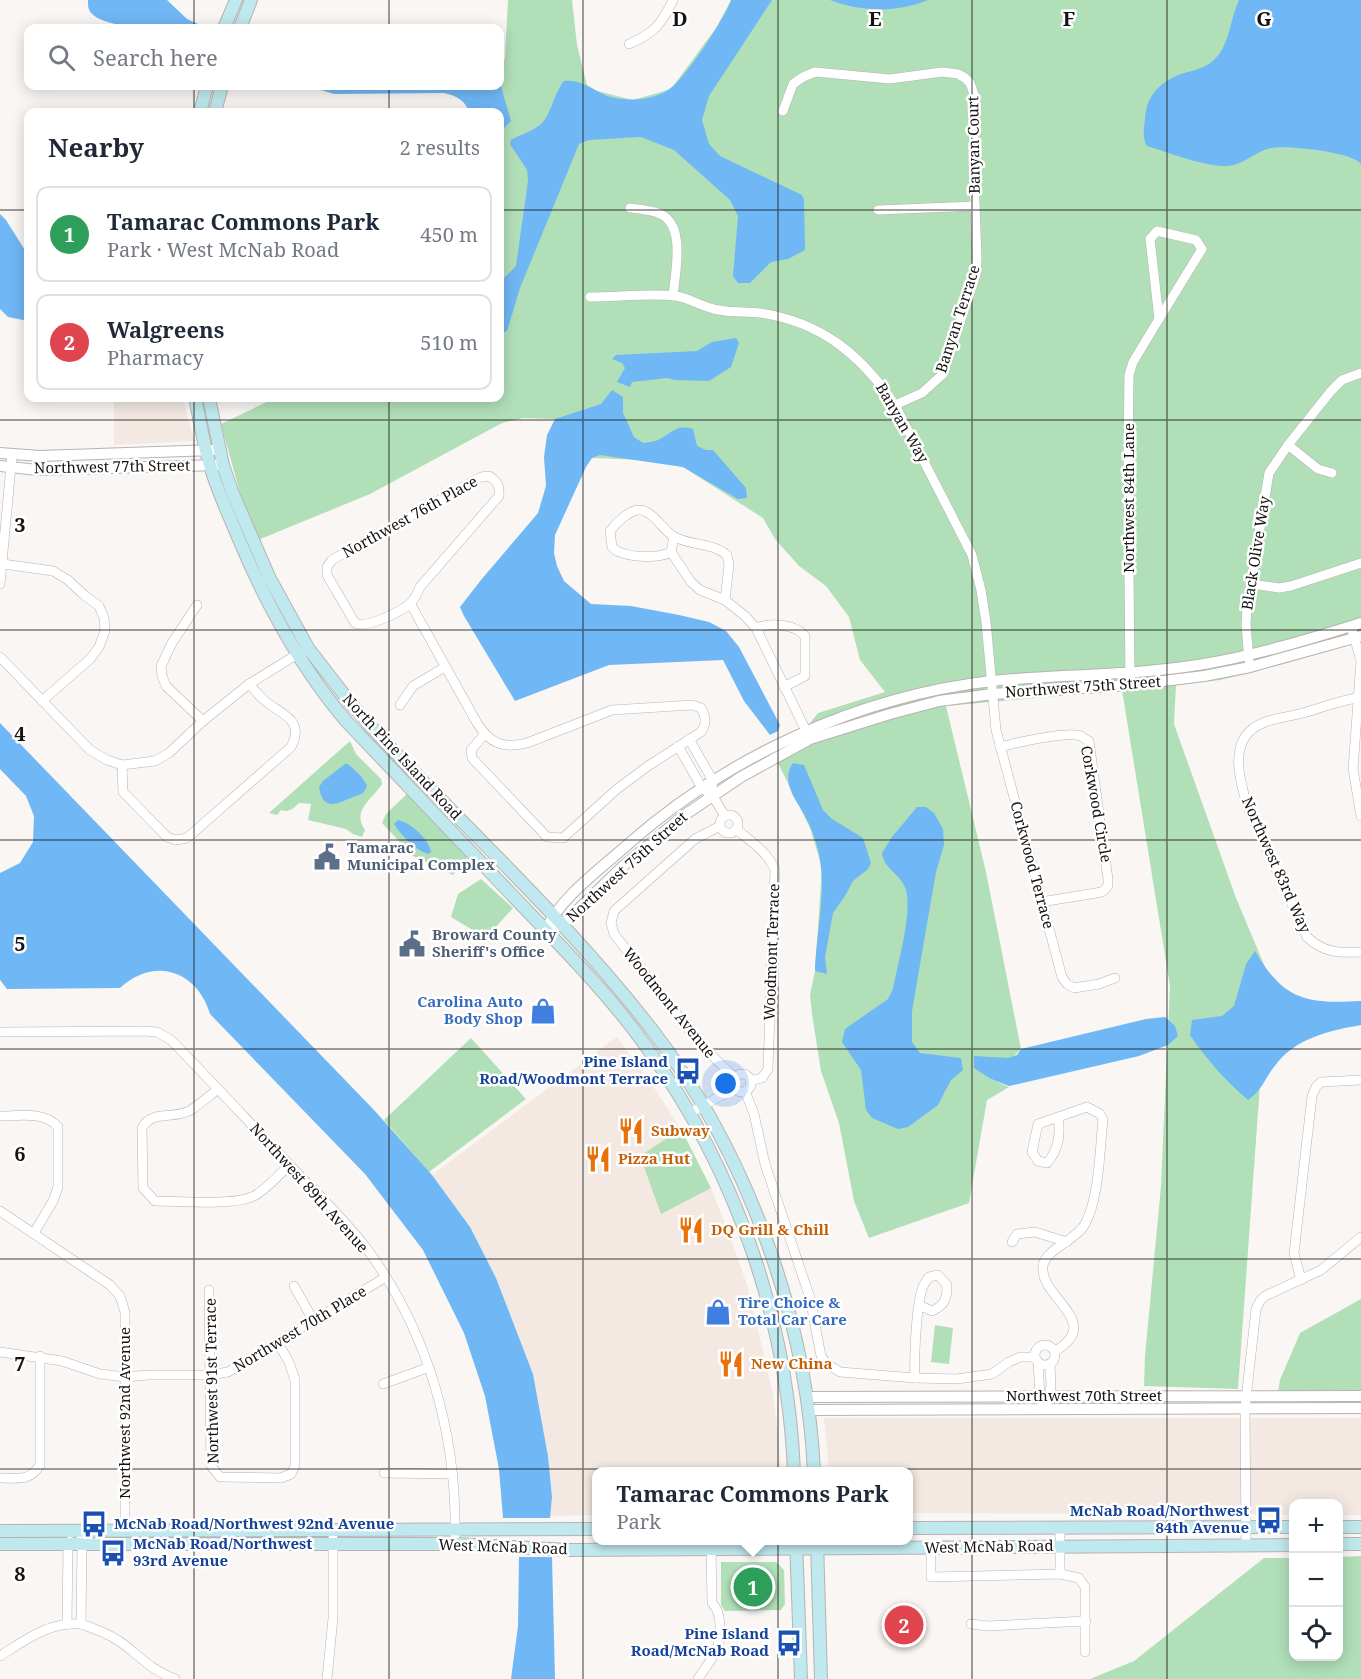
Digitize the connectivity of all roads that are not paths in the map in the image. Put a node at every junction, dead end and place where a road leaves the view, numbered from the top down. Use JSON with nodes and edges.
{"nodes":[{"id":1,"x":236,"y":0,"type":"edge"},
{"id":2,"x":251,"y":0,"type":"edge"},
{"id":3,"x":673,"y":0,"type":"edge"},
{"id":4,"x":226,"y":24,"type":"edge"},
{"id":5,"x":242,"y":24,"type":"edge"},
{"id":6,"x":629,"y":44,"type":"dead end"},
{"id":7,"x":206,"y":90,"type":"edge"},
{"id":8,"x":221,"y":90,"type":"edge"},
{"id":9,"x":201,"y":108,"type":"edge"},
{"id":10,"x":216,"y":108,"type":"edge"},
{"id":11,"x":783,"y":111,"type":"dead end"},
{"id":12,"x":975,"y":206,"type":"junction"},
{"id":13,"x":630,"y":208,"type":"dead end"},
{"id":14,"x":878,"y":210,"type":"dead end"},
{"id":15,"x":673,"y":296,"type":"junction"},
{"id":16,"x":590,"y":297,"type":"dead end"},
{"id":17,"x":1159,"y":319,"type":"junction"},
{"id":18,"x":1361,"y":373,"type":"edge"},
{"id":19,"x":196,"y":402,"type":"edge"},
{"id":20,"x":210,"y":402,"type":"edge"},
{"id":21,"x":895,"y":405,"type":"junction"},
{"id":22,"x":1288,"y":445,"type":"junction"},
{"id":23,"x":220,"y":450,"type":"junction"},
{"id":24,"x":206,"y":451,"type":"junction"},
{"id":25,"x":0,"y":453,"type":"edge"},
{"id":26,"x":128,"y":454,"type":"junction"},
{"id":27,"x":12,"y":455,"type":"junction"},
{"id":28,"x":224,"y":465,"type":"junction"},
{"id":29,"x":5,"y":466,"type":"edge"},
{"id":30,"x":210,"y":466,"type":"junction"},
{"id":31,"x":130,"y":468,"type":"junction"},
{"id":32,"x":1332,"y":473,"type":"dead end"},
{"id":33,"x":5,"y":491,"type":"edge"},
{"id":34,"x":675,"y":537,"type":"junction"},
{"id":35,"x":671,"y":552,"type":"junction"},
{"id":36,"x":1361,"y":563,"type":"edge"},
{"id":37,"x":3,"y":564,"type":"junction"},
{"id":38,"x":0,"y":584,"type":"edge"},
{"id":39,"x":1252,"y":584,"type":"junction"},
{"id":40,"x":725,"y":600,"type":"junction"},
{"id":41,"x":410,"y":603,"type":"junction"},
{"id":42,"x":197,"y":605,"type":"dead end"},
{"id":43,"x":1356,"y":624,"type":"edge"},
{"id":44,"x":756,"y":628,"type":"junction"},
{"id":45,"x":1358,"y":637,"type":"edge"},
{"id":46,"x":303,"y":651,"type":"junction"},
{"id":47,"x":0,"y":657,"type":"edge"},
{"id":48,"x":1249,"y":661,"type":"junction"},
{"id":49,"x":445,"y":668,"type":"junction"},
{"id":50,"x":1129,"y":671,"type":"junction"},
{"id":51,"x":991,"y":682,"type":"junction"},
{"id":52,"x":249,"y":684,"type":"junction"},
{"id":53,"x":1130,"y":685,"type":"junction"},
{"id":54,"x":784,"y":687,"type":"junction"},
{"id":55,"x":993,"y":693,"type":"junction"},
{"id":56,"x":1357,"y":698,"type":"junction"},
{"id":57,"x":42,"y":701,"type":"junction"},
{"id":58,"x":399,"y":705,"type":"dead end"},
{"id":59,"x":203,"y":721,"type":"junction"},
{"id":60,"x":484,"y":735,"type":"junction"},
{"id":61,"x":808,"y":735,"type":"junction"},
{"id":62,"x":689,"y":739,"type":"junction"},
{"id":63,"x":678,"y":746,"type":"junction"},
{"id":64,"x":1000,"y":747,"type":"junction"},
{"id":65,"x":122,"y":765,"type":"junction"},
{"id":66,"x":713,"y":781,"type":"junction"},
{"id":67,"x":702,"y":788,"type":"junction"},
{"id":68,"x":712,"y":795,"type":"junction"},
{"id":69,"x":724,"y":816,"type":"junction"},
{"id":70,"x":1361,"y":816,"type":"edge"},
{"id":71,"x":720,"y":826,"type":"junction"},
{"id":72,"x":736,"y":829,"type":"junction"},
{"id":73,"x":1041,"y":902,"type":"junction"},
{"id":74,"x":552,"y":915,"type":"junction"},
{"id":75,"x":561,"y":925,"type":"junction"},
{"id":76,"x":546,"y":930,"type":"junction"},
{"id":77,"x":1361,"y":952,"type":"edge"},
{"id":78,"x":1115,"y":978,"type":"dead end"},
{"id":79,"x":0,"y":1032,"type":"edge"},
{"id":80,"x":735,"y":1078,"type":"junction"},
{"id":81,"x":1361,"y":1080,"type":"edge"},
{"id":82,"x":750,"y":1082,"type":"junction"},
{"id":83,"x":735,"y":1088,"type":"junction"},
{"id":84,"x":218,"y":1089,"type":"junction"},
{"id":85,"x":745,"y":1091,"type":"junction"},
{"id":86,"x":703,"y":1106,"type":"junction"},
{"id":87,"x":690,"y":1113,"type":"junction"},
{"id":88,"x":0,"y":1116,"type":"edge"},
{"id":89,"x":1058,"y":1118,"type":"junction"},
{"id":90,"x":290,"y":1165,"type":"junction"},
{"id":91,"x":0,"y":1211,"type":"edge"},
{"id":92,"x":34,"y":1233,"type":"junction"},
{"id":93,"x":1361,"y":1238,"type":"edge"},
{"id":94,"x":1012,"y":1242,"type":"dead end"},
{"id":95,"x":1066,"y":1242,"type":"junction"},
{"id":96,"x":386,"y":1277,"type":"junction"},
{"id":97,"x":1301,"y":1280,"type":"junction"},
{"id":98,"x":294,"y":1286,"type":"dead end"},
{"id":99,"x":209,"y":1290,"type":"dead end"},
{"id":100,"x":919,"y":1305,"type":"dead end"},
{"id":101,"x":313,"y":1320,"type":"junction"},
{"id":102,"x":278,"y":1343,"type":"junction"},
{"id":103,"x":1055,"y":1351,"type":"junction"},
{"id":104,"x":0,"y":1352,"type":"edge"},
{"id":105,"x":40,"y":1356,"type":"junction"},
{"id":106,"x":1036,"y":1359,"type":"junction"},
{"id":107,"x":1050,"y":1364,"type":"junction"},
{"id":108,"x":428,"y":1368,"type":"junction"},
{"id":109,"x":209,"y":1376,"type":"junction"},
{"id":110,"x":125,"y":1377,"type":"junction"},
{"id":111,"x":915,"y":1378,"type":"junction"},
{"id":112,"x":383,"y":1384,"type":"dead end"},
{"id":113,"x":1045,"y":1396,"type":"junction"},
{"id":114,"x":1124,"y":1396,"type":"junction"},
{"id":115,"x":1361,"y":1396,"type":"edge"},
{"id":116,"x":807,"y":1397,"type":"junction"},
{"id":117,"x":870,"y":1397,"type":"junction"},
{"id":118,"x":920,"y":1397,"type":"junction"},
{"id":119,"x":1246,"y":1403,"type":"junction"},
{"id":120,"x":1361,"y":1408,"type":"edge"},
{"id":121,"x":920,"y":1409,"type":"junction"},
{"id":122,"x":1046,"y":1409,"type":"junction"},
{"id":123,"x":1124,"y":1409,"type":"junction"},
{"id":124,"x":809,"y":1410,"type":"junction"},
{"id":125,"x":871,"y":1410,"type":"junction"},
{"id":126,"x":794,"y":1467,"type":"edge"},
{"id":127,"x":814,"y":1467,"type":"edge"},
{"id":128,"x":384,"y":1473,"type":"dead end"},
{"id":129,"x":453,"y":1474,"type":"junction"},
{"id":130,"x":0,"y":1478,"type":"edge"},
{"id":131,"x":1060,"y":1527,"type":"junction"},
{"id":132,"x":1289,"y":1527,"type":"edge"},
{"id":133,"x":1343,"y":1527,"type":"edge"},
{"id":134,"x":1361,"y":1527,"type":"edge"},
{"id":135,"x":913,"y":1528,"type":"edge"},
{"id":136,"x":1246,"y":1528,"type":"junction"},
{"id":137,"x":592,"y":1529,"type":"edge"},
{"id":138,"x":125,"y":1530,"type":"junction"},
{"id":139,"x":333,"y":1530,"type":"junction"},
{"id":140,"x":455,"y":1530,"type":"junction"},
{"id":141,"x":0,"y":1531,"type":"edge"},
{"id":142,"x":75,"y":1531,"type":"junction"},
{"id":143,"x":0,"y":1544,"type":"edge"},
{"id":144,"x":68,"y":1544,"type":"junction"},
{"id":145,"x":82,"y":1544,"type":"junction"},
{"id":146,"x":333,"y":1544,"type":"junction"},
{"id":147,"x":455,"y":1544,"type":"junction"},
{"id":148,"x":1343,"y":1544,"type":"edge"},
{"id":149,"x":1361,"y":1544,"type":"edge"},
{"id":150,"x":796,"y":1545,"type":"edge"},
{"id":151,"x":818,"y":1545,"type":"edge"},
{"id":152,"x":1060,"y":1545,"type":"junction"},
{"id":153,"x":1246,"y":1545,"type":"junction"},
{"id":154,"x":1289,"y":1545,"type":"edge"},
{"id":155,"x":931,"y":1548,"type":"junction"},
{"id":156,"x":711,"y":1549,"type":"junction"},
{"id":157,"x":1060,"y":1574,"type":"junction"},
{"id":158,"x":1086,"y":1621,"type":"junction"},
{"id":159,"x":81,"y":1624,"type":"junction"},
{"id":160,"x":971,"y":1624,"type":"dead end"},
{"id":161,"x":67,"y":1625,"type":"junction"},
{"id":162,"x":1086,"y":1652,"type":"dead end"},
{"id":163,"x":0,"y":1656,"type":"edge"},
{"id":164,"x":175,"y":1679,"type":"edge"},
{"id":165,"x":327,"y":1679,"type":"edge"},
{"id":166,"x":698,"y":1679,"type":"edge"},
{"id":167,"x":801,"y":1679,"type":"edge"},
{"id":168,"x":821,"y":1679,"type":"edge"}],
"edges":[{"from":1,"to":4,"type":"main road"},
{"from":2,"to":5,"type":"main road"},
{"from":3,"to":6,"type":"street"},
{"from":7,"to":9,"type":"main road"},
{"from":8,"to":10,"type":"main road"},
{"from":11,"to":12,"type":"street","name":"Banyan Court"},
{"from":12,"to":14,"type":"street"},
{"from":12,"to":21,"type":"street","name":"Banyan Terrace"},
{"from":13,"to":15,"type":"street"},
{"from":15,"to":16,"type":"street","name":"Banyan Way"},
{"from":15,"to":21,"type":"street","name":"Banyan Way"},
{"from":17,"to":17,"type":"street","name":"Northwest 84th Lane"},
{"from":17,"to":50,"type":"street","name":"Northwest 84th Lane"},
{"from":18,"to":22,"type":"street","name":"Black Olive Way"},
{"from":19,"to":24,"type":"main road","name":"North Pine Island Road"},
{"from":20,"to":23,"type":"main road","name":"North Pine Island Road"},
{"from":21,"to":51,"type":"street","name":"Banyan Way"},
{"from":22,"to":32,"type":"street"},
{"from":22,"to":39,"type":"street","name":"Black Olive Way"},
{"from":23,"to":24,"type":"street","name":"Northwest 77th Street"},
{"from":23,"to":28,"type":"main road","name":"North Pine Island Road"},
{"from":24,"to":26,"type":"street","name":"Northwest 77th Street"},
{"from":24,"to":30,"type":"main road","name":"North Pine Island Road"},
{"from":25,"to":27,"type":"street","name":"Northwest 77th Street"},
{"from":26,"to":27,"type":"street","name":"Northwest 77th Street"},
{"from":26,"to":31,"type":"street"},
{"from":27,"to":29,"type":"street"},
{"from":28,"to":30,"type":"street","name":"Northwest 77th Street"},
{"from":28,"to":46,"type":"main road","name":"North Pine Island Road"},
{"from":29,"to":31,"type":"street","name":"Northwest 77th Street"},
{"from":29,"to":33,"type":"street"},
{"from":30,"to":31,"type":"street","name":"Northwest 77th Street"},
{"from":30,"to":46,"type":"main road","name":"North Pine Island Road"},
{"from":33,"to":37,"type":"street"},
{"from":34,"to":35,"type":"street"},
{"from":34,"to":35,"type":"street"},
{"from":34,"to":40,"type":"street"},
{"from":35,"to":40,"type":"street"},
{"from":36,"to":39,"type":"street"},
{"from":37,"to":38,"type":"street"},
{"from":37,"to":57,"type":"street"},
{"from":39,"to":48,"type":"street","name":"Black Olive Way"},
{"from":40,"to":44,"type":"street"},
{"from":41,"to":41,"type":"street","name":"Northwest 76th Place"},
{"from":41,"to":49,"type":"street"},
{"from":42,"to":59,"type":"street"},
{"from":43,"to":45,"type":"street"},
{"from":43,"to":48,"type":"street","name":"Northwest 75th Street"},
{"from":44,"to":54,"type":"street"},
{"from":44,"to":54,"type":"street"},
{"from":45,"to":48,"type":"street","name":"Northwest 75th Street"},
{"from":45,"to":56,"type":"street"},
{"from":46,"to":52,"type":"street"},
{"from":46,"to":74,"type":"main road","name":"North Pine Island Road"},
{"from":46,"to":76,"type":"main road","name":"North Pine Island Road"},
{"from":47,"to":57,"type":"street"},
{"from":48,"to":50,"type":"street","name":"Northwest 75th Street"},
{"from":48,"to":53,"type":"street","name":"Northwest 75th Street"},
{"from":49,"to":58,"type":"street"},
{"from":49,"to":60,"type":"street"},
{"from":50,"to":51,"type":"street","name":"Northwest 75th Street"},
{"from":50,"to":53,"type":"street","name":"Northwest 84th Lane"},
{"from":51,"to":55,"type":"street","name":"Banyan Way"},
{"from":51,"to":61,"type":"street","name":"Northwest 75th Street"},
{"from":52,"to":59,"type":"street"},
{"from":52,"to":65,"type":"street"},
{"from":53,"to":55,"type":"street","name":"Northwest 75th Street"},
{"from":54,"to":61,"type":"street"},
{"from":55,"to":61,"type":"street","name":"Northwest 75th Street"},
{"from":55,"to":64,"type":"street","name":"Corkwood Terrace"},
{"from":56,"to":70,"type":"street"},
{"from":56,"to":77,"type":"street","name":"Northwest 83rd Way"},
{"from":57,"to":65,"type":"street"},
{"from":59,"to":65,"type":"street"},
{"from":60,"to":62,"type":"street"},
{"from":60,"to":63,"type":"street"},
{"from":61,"to":66,"type":"street","name":"Northwest 75th Street"},
{"from":61,"to":68,"type":"street","name":"Northwest 75th Street"},
{"from":62,"to":63,"type":"street"},
{"from":62,"to":66,"type":"street"},
{"from":63,"to":67,"type":"street"},
{"from":64,"to":73,"type":"street","name":"Corkwood Terrace"},
{"from":64,"to":73,"type":"street","name":"Corkwood Circle"},
{"from":66,"to":67,"type":"street","name":"Northwest 75th Street"},
{"from":66,"to":68,"type":"street"},
{"from":67,"to":68,"type":"street"},
{"from":67,"to":74,"type":"street","name":"Northwest 75th Street"},
{"from":68,"to":69,"type":"street"},
{"from":68,"to":75,"type":"street","name":"Northwest 75th Street"},
{"from":69,"to":71,"type":"street"},
{"from":69,"to":72,"type":"street"},
{"from":71,"to":72,"type":"street"},
{"from":71,"to":80,"type":"street","name":"Woodmont Avenue"},
{"from":72,"to":82,"type":"street","name":"Woodmont Terrace"},
{"from":73,"to":78,"type":"street","name":"Corkwood Terrace"},
{"from":74,"to":75,"type":"main road","name":"North Pine Island Road"},
{"from":74,"to":76,"type":"street","name":"Northwest 75th Street"},
{"from":75,"to":76,"type":"street","name":"Northwest 75th Street"},
{"from":75,"to":86,"type":"main road","name":"North Pine Island Road"},
{"from":76,"to":87,"type":"main road","name":"North Pine Island Road"},
{"from":79,"to":84,"type":"street","name":"Northwest 89th Avenue"},
{"from":80,"to":82,"type":"street"},
{"from":80,"to":83,"type":"street"},
{"from":81,"to":97,"type":"street"},
{"from":82,"to":85,"type":"street"},
{"from":83,"to":85,"type":"street"},
{"from":83,"to":86,"type":"street"},
{"from":84,"to":90,"type":"street","name":"Northwest 89th Avenue"},
{"from":84,"to":90,"type":"street"},
{"from":85,"to":111,"type":"street"},
{"from":86,"to":87,"type":"street"},
{"from":86,"to":116,"type":"main road","name":"North Pine Island Road"},
{"from":87,"to":126,"type":"main road","name":"North Pine Island Road"},
{"from":88,"to":92,"type":"street"},
{"from":89,"to":89,"type":"street"},
{"from":89,"to":95,"type":"street"},
{"from":90,"to":96,"type":"street","name":"Northwest 89th Avenue"},
{"from":91,"to":92,"type":"street"},
{"from":92,"to":110,"type":"street","name":"Northwest 92nd Avenue"},
{"from":93,"to":97,"type":"street"},
{"from":94,"to":95,"type":"street"},
{"from":95,"to":103,"type":"street"},
{"from":96,"to":101,"type":"street","name":"Northwest 70th Place"},
{"from":96,"to":108,"type":"street","name":"Northwest 89th Avenue"},
{"from":97,"to":119,"type":"street"},
{"from":98,"to":101,"type":"street"},
{"from":99,"to":109,"type":"street","name":"Northwest 91st Terrace"},
{"from":100,"to":111,"type":"street"},
{"from":101,"to":102,"type":"street","name":"Northwest 70th Place"},
{"from":102,"to":109,"type":"street","name":"Northwest 70th Place"},
{"from":102,"to":109,"type":"street","name":"Northwest 91st Terrace"},
{"from":103,"to":106,"type":"street"},
{"from":103,"to":107,"type":"street"},
{"from":104,"to":105,"type":"street","name":"Northwest 70th Place"},
{"from":105,"to":110,"type":"street","name":"Northwest 70th Place"},
{"from":105,"to":130,"type":"street"},
{"from":106,"to":107,"type":"street"},
{"from":106,"to":111,"type":"street"},
{"from":106,"to":113,"type":"street"},
{"from":107,"to":113,"type":"street"},
{"from":108,"to":112,"type":"street"},
{"from":108,"to":129,"type":"street","name":"Northwest 89th Avenue"},
{"from":109,"to":110,"type":"street","name":"Northwest 70th Place"},
{"from":110,"to":138,"type":"street","name":"Northwest 92nd Avenue"},
{"from":113,"to":114,"type":"street","name":"Northwest 70th Street"},
{"from":113,"to":118,"type":"street","name":"Northwest 70th Street"},
{"from":113,"to":122,"type":"street"},
{"from":114,"to":119,"type":"street","name":"Northwest 70th Street"},
{"from":114,"to":123,"type":"street"},
{"from":115,"to":119,"type":"street","name":"Northwest 70th Street"},
{"from":116,"to":117,"type":"street","name":"Northwest 70th Street"},
{"from":116,"to":124,"type":"main road","name":"North Pine Island Road"},
{"from":117,"to":118,"type":"street","name":"Northwest 70th Street"},
{"from":117,"to":125,"type":"street"},
{"from":118,"to":121,"type":"street"},
{"from":119,"to":120,"type":"street","name":"Northwest 70th Street"},
{"from":119,"to":123,"type":"street","name":"Northwest 70th Street"},
{"from":119,"to":136,"type":"street"},
{"from":121,"to":122,"type":"street","name":"Northwest 70th Street"},
{"from":121,"to":125,"type":"street","name":"Northwest 70th Street"},
{"from":122,"to":123,"type":"street","name":"Northwest 70th Street"},
{"from":124,"to":125,"type":"street","name":"Northwest 70th Street"},
{"from":124,"to":127,"type":"main road","name":"North Pine Island Road"},
{"from":128,"to":129,"type":"street"},
{"from":129,"to":140,"type":"street","name":"Northwest 89th Avenue"},
{"from":131,"to":135,"type":"main road","name":"West McNab Road"},
{"from":131,"to":136,"type":"main road","name":"West McNab Road"},
{"from":131,"to":152,"type":"street"},
{"from":132,"to":136,"type":"main road","name":"West McNab Road"},
{"from":133,"to":134,"type":"main road"},
{"from":136,"to":153,"type":"street"},
{"from":137,"to":140,"type":"main road","name":"West McNab Road"},
{"from":138,"to":139,"type":"main road","name":"West McNab Road"},
{"from":138,"to":142,"type":"main road","name":"West McNab Road"},
{"from":139,"to":140,"type":"main road","name":"West McNab Road"},
{"from":139,"to":146,"type":"street"},
{"from":140,"to":147,"type":"street","name":"Northwest 89th Avenue"},
{"from":141,"to":142,"type":"main road","name":"West McNab Road"},
{"from":142,"to":144,"type":"street"},
{"from":142,"to":145,"type":"street"},
{"from":143,"to":144,"type":"main road","name":"West McNab Road"},
{"from":144,"to":145,"type":"main road","name":"West McNab Road"},
{"from":144,"to":161,"type":"street"},
{"from":145,"to":146,"type":"main road","name":"West McNab Road"},
{"from":145,"to":159,"type":"street"},
{"from":146,"to":147,"type":"main road","name":"West McNab Road"},
{"from":146,"to":165,"type":"street"},
{"from":147,"to":156,"type":"main road","name":"West McNab Road"},
{"from":148,"to":149,"type":"main road"},
{"from":150,"to":151,"type":"main road","name":"West McNab Road"},
{"from":150,"to":156,"type":"main road","name":"West McNab Road"},
{"from":150,"to":167,"type":"main road"},
{"from":151,"to":155,"type":"main road","name":"West McNab Road"},
{"from":151,"to":168,"type":"main road"},
{"from":152,"to":153,"type":"main road","name":"West McNab Road"},
{"from":152,"to":155,"type":"main road","name":"West McNab Road"},
{"from":152,"to":157,"type":"street"},
{"from":153,"to":154,"type":"main road","name":"West McNab Road"},
{"from":155,"to":157,"type":"street"},
{"from":156,"to":166,"type":"street"},
{"from":157,"to":158,"type":"street"},
{"from":158,"to":160,"type":"street"},
{"from":158,"to":162,"type":"street"},
{"from":159,"to":161,"type":"street"},
{"from":159,"to":164,"type":"street"},
{"from":161,"to":163,"type":"street"}]}
